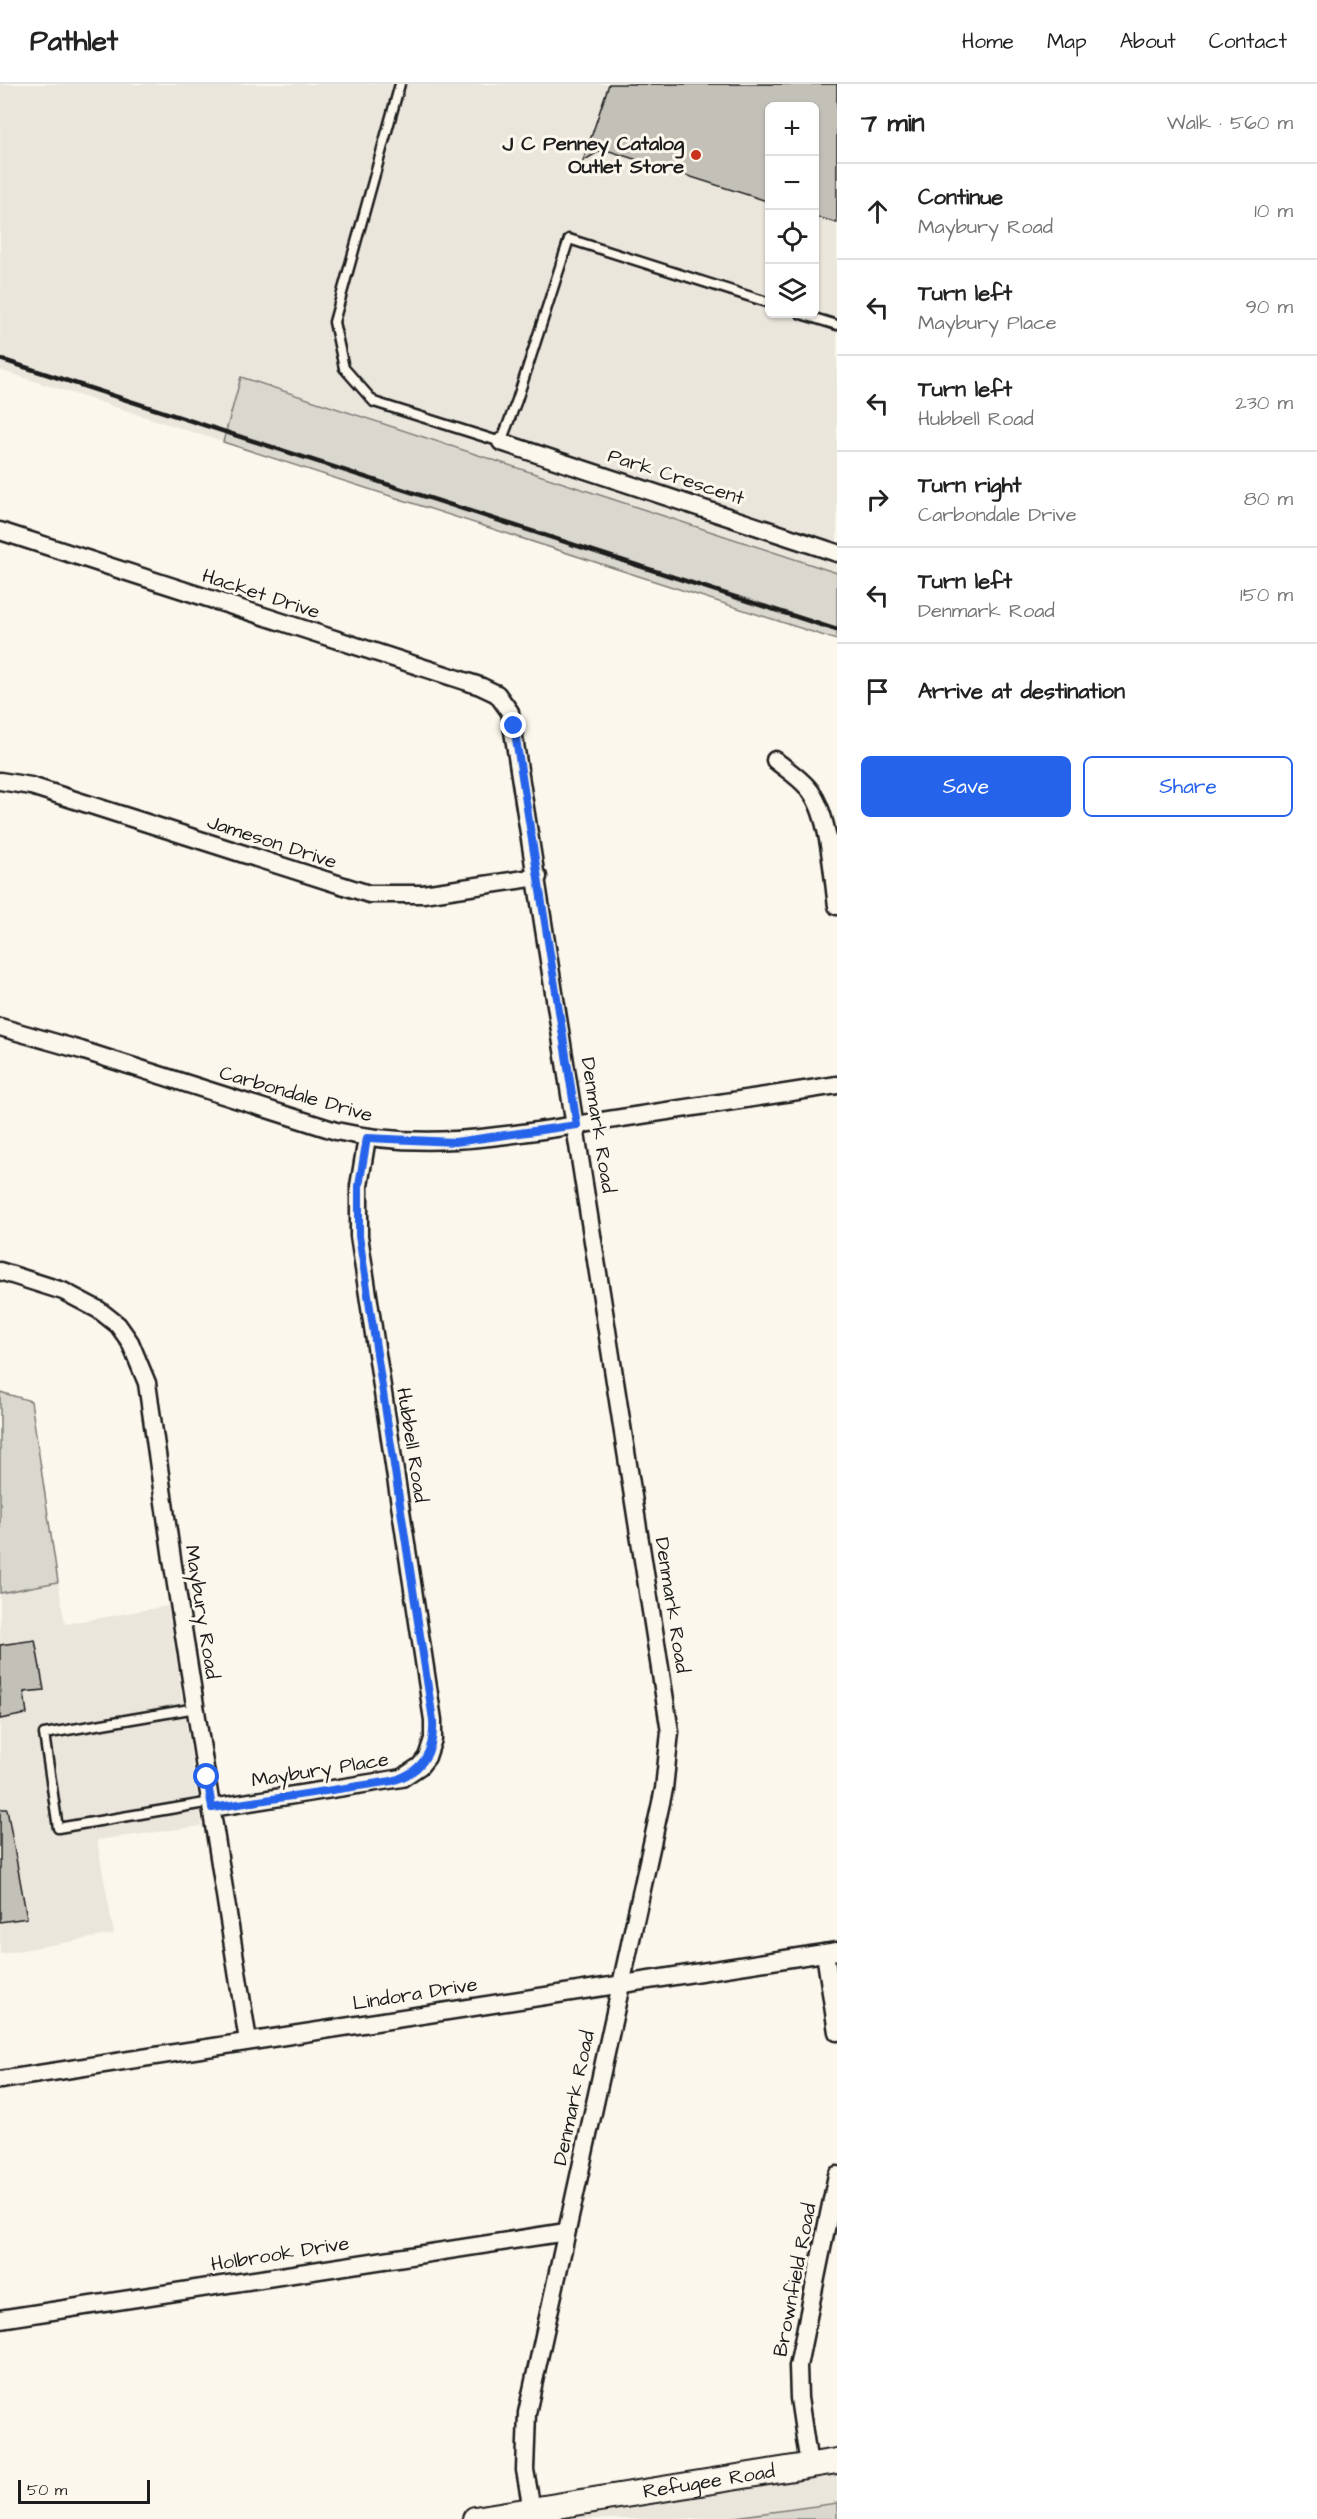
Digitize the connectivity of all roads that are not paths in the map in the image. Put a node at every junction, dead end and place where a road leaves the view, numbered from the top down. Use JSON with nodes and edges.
{"nodes":[{"id":1,"x":400,"y":84,"type":"edge"},
{"id":2,"x":765,"y":301,"type":"edge"},
{"id":3,"x":814,"y":318,"type":"edge"},
{"id":4,"x":837,"y":325,"type":"edge"},
{"id":5,"x":501,"y":442,"type":"junction"},
{"id":6,"x":0,"y":531,"type":"edge"},
{"id":7,"x":837,"y":553,"type":"edge"},
{"id":8,"x":505,"y":702,"type":"joint"},
{"id":9,"x":775,"y":760,"type":"dead end"},
{"id":10,"x":0,"y":781,"type":"edge"},
{"id":11,"x":538,"y":877,"type":"junction"},
{"id":12,"x":837,"y":906,"type":"edge"},
{"id":13,"x":0,"y":1028,"type":"edge"},
{"id":14,"x":837,"y":1085,"type":"edge"},
{"id":15,"x":577,"y":1125,"type":"junction"},
{"id":16,"x":367,"y":1138,"type":"junction"},
{"id":17,"x":0,"y":1271,"type":"edge"},
{"id":18,"x":196,"y":1708,"type":"junction"},
{"id":19,"x":427,"y":1757,"type":"joint"},
{"id":20,"x":211,"y":1805,"type":"junction"},
{"id":21,"x":831,"y":1952,"type":"edge"},
{"id":22,"x":621,"y":1984,"type":"junction"},
{"id":23,"x":837,"y":2032,"type":"edge"},
{"id":24,"x":248,"y":2041,"type":"junction"},
{"id":25,"x":0,"y":2080,"type":"edge"},
{"id":26,"x":837,"y":2175,"type":"edge"},
{"id":27,"x":835,"y":2195,"type":"edge"},
{"id":28,"x":566,"y":2232,"type":"junction"},
{"id":29,"x":0,"y":2319,"type":"edge"},
{"id":30,"x":837,"y":2461,"type":"edge"},
{"id":31,"x":809,"y":2465,"type":"junction"},
{"id":32,"x":533,"y":2514,"type":"edge"},
{"id":33,"x":475,"y":2519,"type":"edge"}],
"edges":[{"from":1,"to":5,"type":"lane"},
{"from":2,"to":5,"type":"lane"},
{"from":3,"to":4,"type":"lane"},
{"from":5,"to":7,"type":"street","name":"Park Crescent"},
{"from":6,"to":8,"type":"street","name":"Hacket Drive"},
{"from":8,"to":11,"type":"street","name":"Denmark Road"},
{"from":9,"to":12,"type":"street"},
{"from":10,"to":11,"type":"street","name":"Jameson Drive"},
{"from":11,"to":15,"type":"street","name":"Denmark Road"},
{"from":13,"to":16,"type":"street","name":"Carbondale Drive"},
{"from":14,"to":15,"type":"street","name":"Carbondale Drive"},
{"from":15,"to":16,"type":"street","name":"Carbondale Drive"},
{"from":15,"to":22,"type":"street","name":"Denmark Road"},
{"from":16,"to":19,"type":"street","name":"Hubbell Road"},
{"from":17,"to":18,"type":"street","name":"Maybury Road"},
{"from":18,"to":20,"type":"street","name":"Maybury Road"},
{"from":18,"to":20,"type":"lane"},
{"from":19,"to":20,"type":"street","name":"Maybury Place"},
{"from":20,"to":24,"type":"street","name":"Maybury Road"},
{"from":21,"to":22,"type":"street","name":"Lindora Drive"},
{"from":21,"to":23,"type":"street"},
{"from":22,"to":24,"type":"street","name":"Lindora Drive"},
{"from":22,"to":28,"type":"street","name":"Denmark Road"},
{"from":24,"to":25,"type":"street","name":"Lindora Drive"},
{"from":26,"to":27,"type":"street","name":"Brownfield Road"},
{"from":27,"to":31,"type":"street","name":"Brownfield Road"},
{"from":28,"to":29,"type":"street","name":"Holbrook Drive"},
{"from":28,"to":32,"type":"street","name":"Denmark Road"},
{"from":30,"to":31,"type":"street","name":"Refugee Road"},
{"from":31,"to":32,"type":"street","name":"Refugee Road"},
{"from":32,"to":33,"type":"street","name":"Refugee Road"}]}
